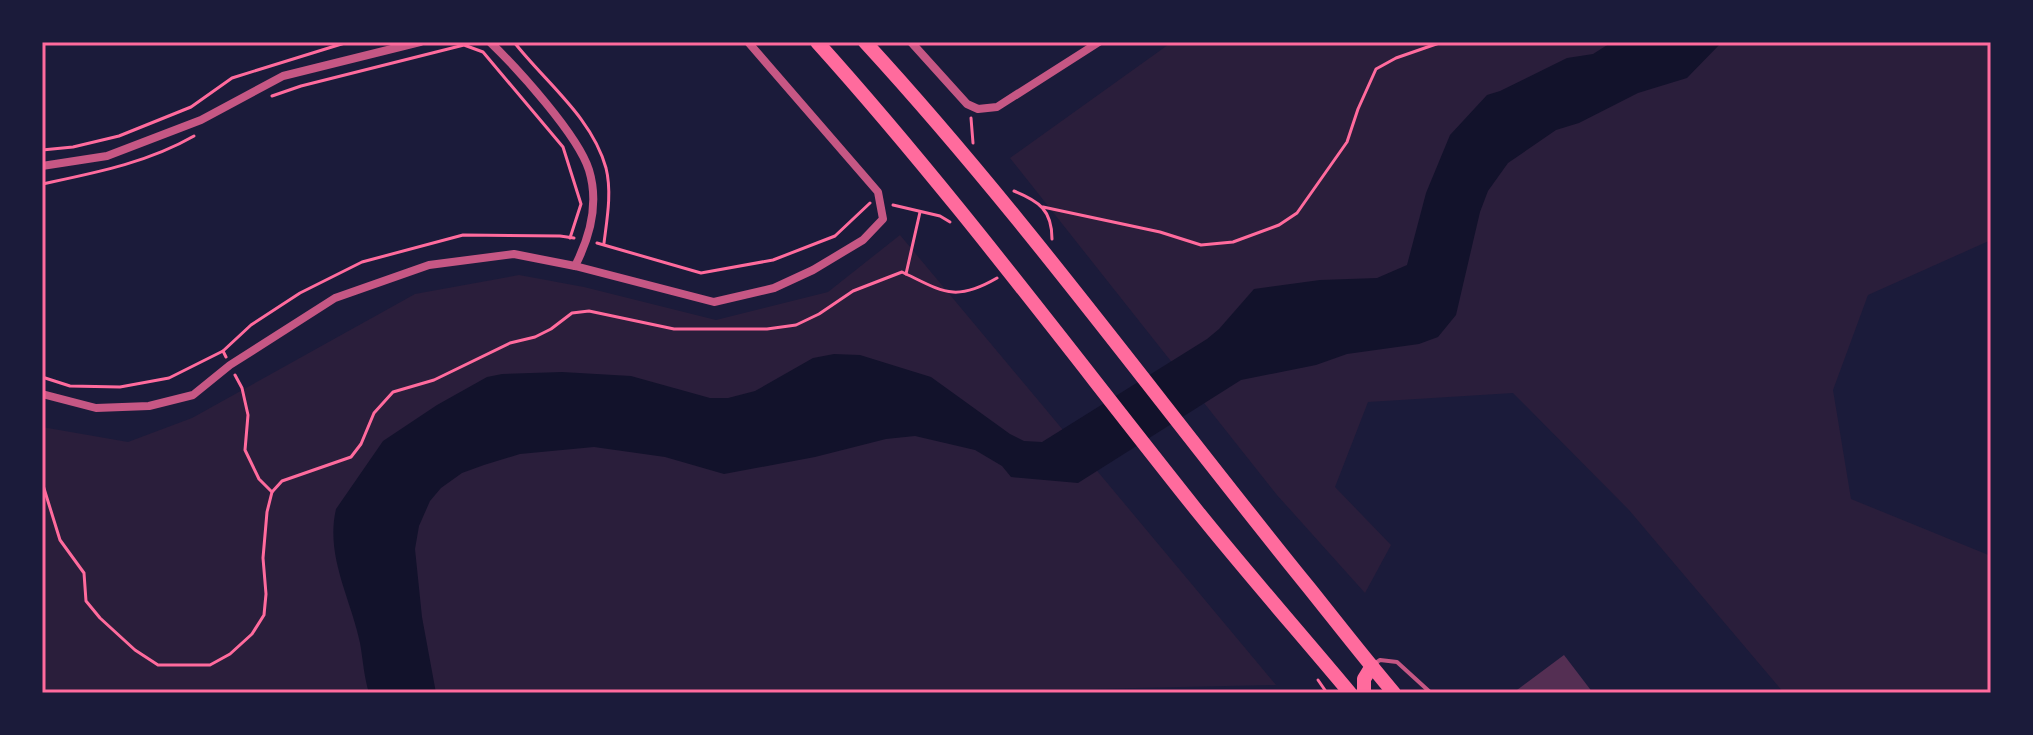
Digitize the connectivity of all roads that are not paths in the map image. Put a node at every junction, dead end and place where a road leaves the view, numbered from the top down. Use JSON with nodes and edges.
{"nodes":[{"id":1,"x":420,"y":42,"type":"edge"},
{"id":2,"x":490,"y":42,"type":"edge"},
{"id":3,"x":748,"y":42,"type":"edge"},
{"id":4,"x":817,"y":42,"type":"edge"},
{"id":5,"x":865,"y":42,"type":"edge"},
{"id":6,"x":911,"y":42,"type":"edge"},
{"id":7,"x":1099,"y":42,"type":"edge"},
{"id":8,"x":42,"y":166,"type":"edge"},
{"id":9,"x":575,"y":266,"type":"junction"},
{"id":10,"x":42,"y":394,"type":"edge"},
{"id":11,"x":1372,"y":666,"type":"junction"},
{"id":12,"x":1350,"y":693,"type":"edge"},
{"id":13,"x":1364,"y":693,"type":"edge"},
{"id":14,"x":1394,"y":693,"type":"edge"},
{"id":15,"x":1431,"y":693,"type":"edge"}],
"edges":[{"from":1,"to":8,"type":"street"},
{"from":2,"to":9,"type":"street"},
{"from":3,"to":9,"type":"street"},
{"from":4,"to":12,"type":"highway"},
{"from":5,"to":11,"type":"highway"},
{"from":6,"to":7,"type":"street"},
{"from":9,"to":10,"type":"street"},
{"from":11,"to":13,"type":"highway"},
{"from":11,"to":14,"type":"highway"},
{"from":11,"to":15,"type":"lane"}]}
